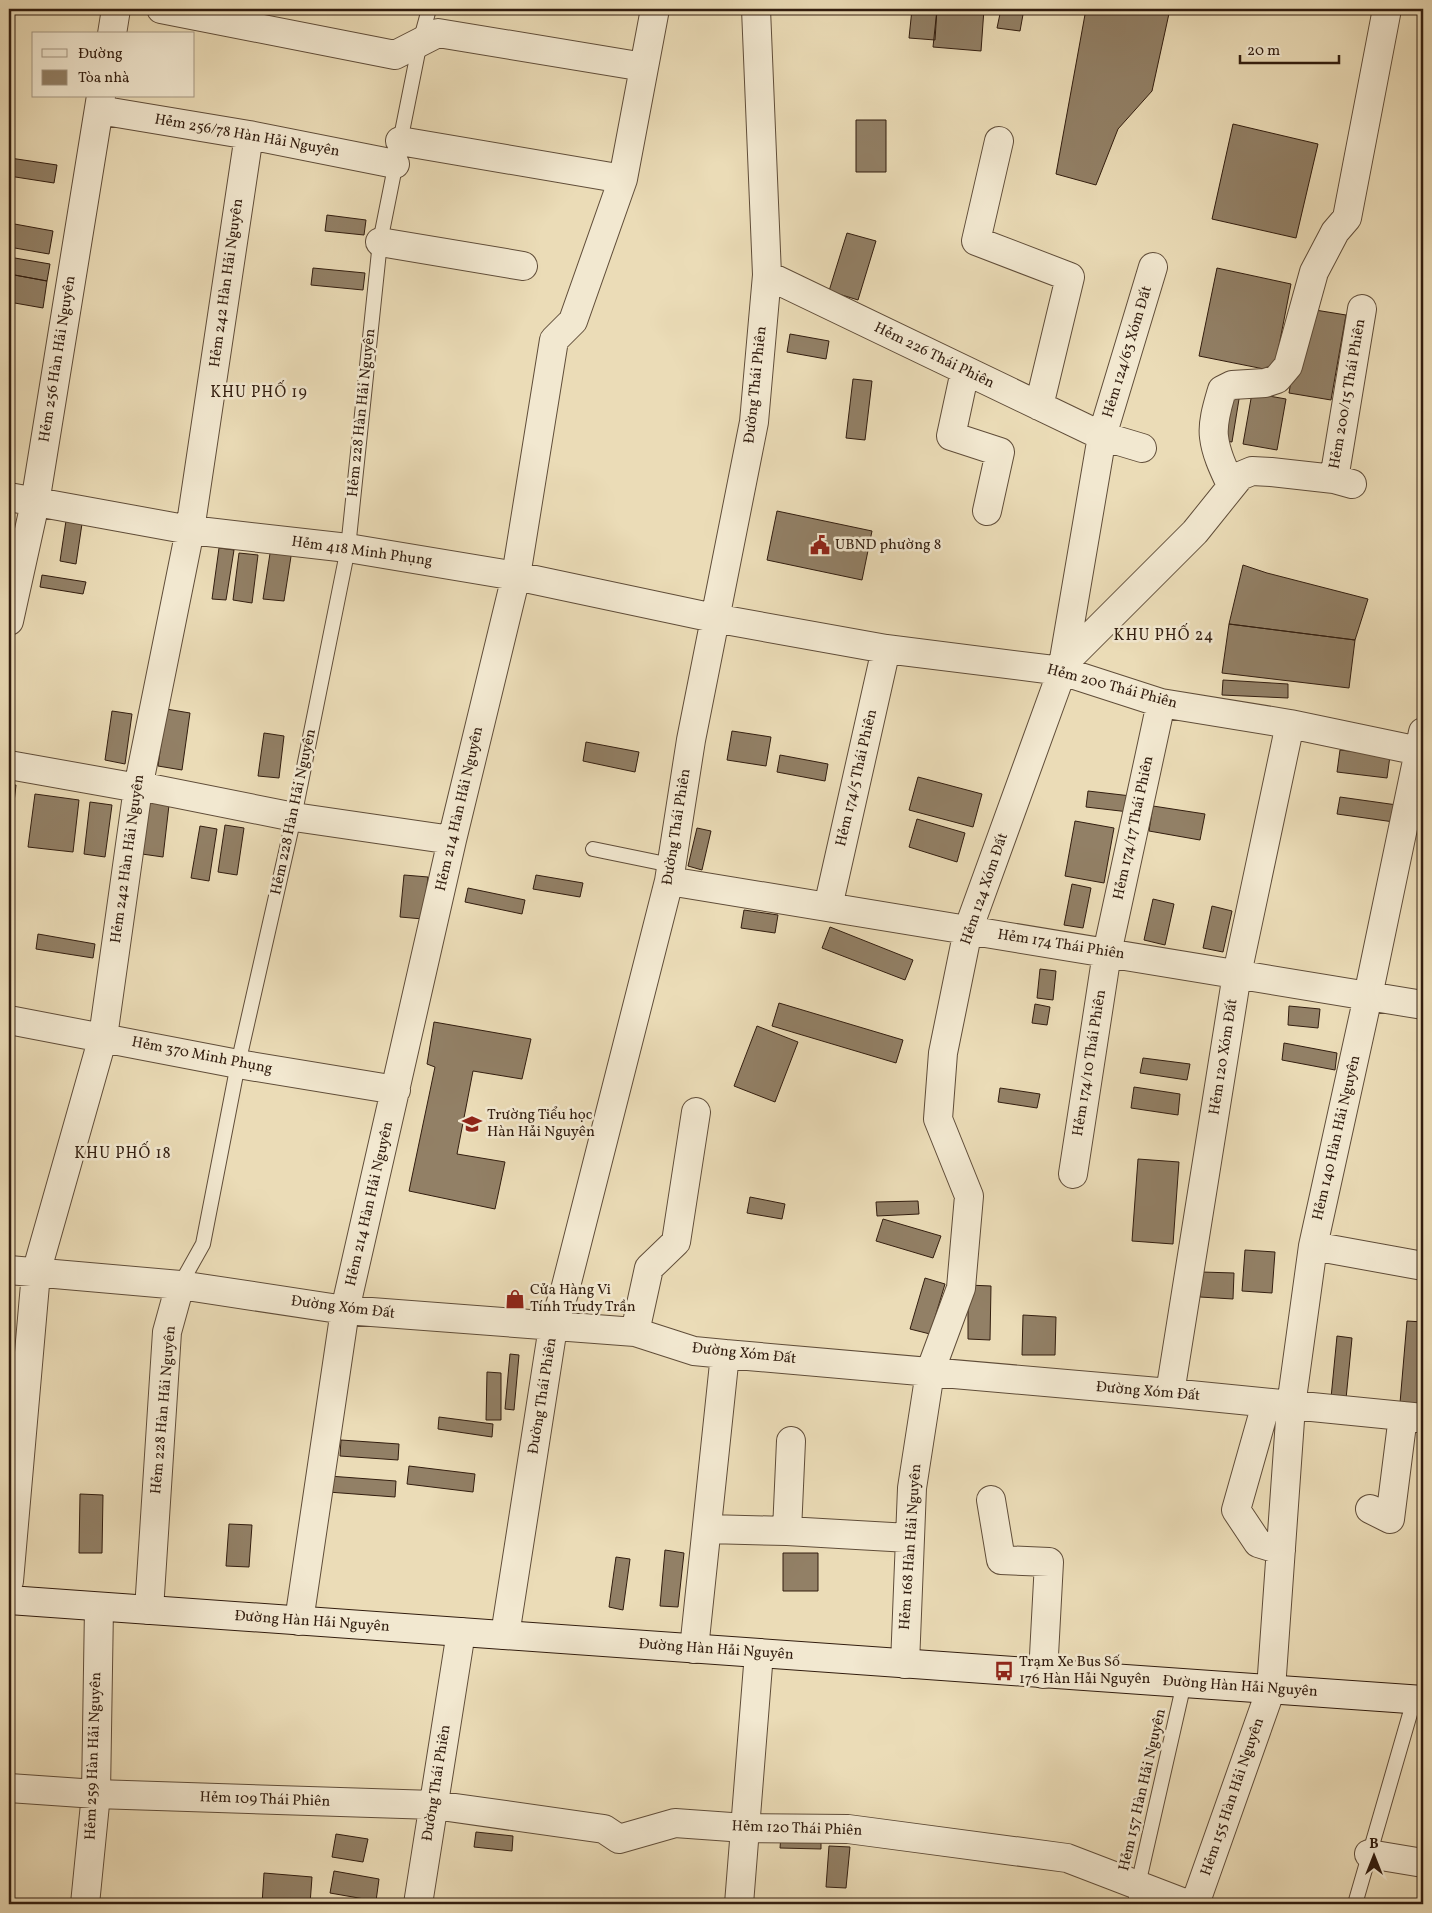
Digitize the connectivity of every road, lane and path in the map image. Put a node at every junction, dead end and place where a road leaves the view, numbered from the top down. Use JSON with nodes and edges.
{"nodes":[{"id":1,"x":116,"y":9,"type":"edge"},
{"id":2,"x":161,"y":9,"type":"edge"},
{"id":3,"x":428,"y":9,"type":"edge"},
{"id":4,"x":655,"y":9,"type":"edge"},
{"id":5,"x":756,"y":9,"type":"edge"},
{"id":6,"x":1387,"y":9,"type":"edge"},
{"id":7,"x":112,"y":32,"type":"edge"},
{"id":8,"x":420,"y":42,"type":"junction"},
{"id":9,"x":644,"y":67,"type":"junction"},
{"id":10,"x":100,"y":103,"type":"edge"},
{"id":11,"x":248,"y":135,"type":"junction"},
{"id":12,"x":999,"y":141,"type":"dead end"},
{"id":13,"x":398,"y":153,"type":"junction"},
{"id":14,"x":623,"y":179,"type":"junction"},
{"id":15,"x":380,"y":242,"type":"junction"},
{"id":16,"x":522,"y":266,"type":"dead end"},
{"id":17,"x":1153,"y":267,"type":"dead end"},
{"id":18,"x":767,"y":275,"type":"junction"},
{"id":19,"x":1362,"y":309,"type":"dead end"},
{"id":20,"x":966,"y":372,"type":"junction"},
{"id":21,"x":1039,"y":406,"type":"junction"},
{"id":22,"x":1102,"y":436,"type":"junction"},
{"id":23,"x":1142,"y":448,"type":"dead end"},
{"id":24,"x":1231,"y":485,"type":"junction"},
{"id":25,"x":22,"y":500,"type":"edge"},
{"id":26,"x":986,"y":511,"type":"dead end"},
{"id":27,"x":190,"y":530,"type":"junction"},
{"id":28,"x":348,"y":548,"type":"junction"},
{"id":29,"x":516,"y":576,"type":"junction"},
{"id":30,"x":714,"y":618,"type":"junction"},
{"id":31,"x":9,"y":621,"type":"edge"},
{"id":32,"x":886,"y":648,"type":"junction"},
{"id":33,"x":1063,"y":667,"type":"junction"},
{"id":34,"x":1162,"y":703,"type":"junction"},
{"id":35,"x":1290,"y":724,"type":"junction"},
{"id":36,"x":1421,"y":741,"type":"edge"},
{"id":37,"x":9,"y":765,"type":"edge"},
{"id":38,"x":138,"y":788,"type":"junction"},
{"id":39,"x":294,"y":817,"type":"junction"},
{"id":40,"x":452,"y":840,"type":"junction"},
{"id":41,"x":594,"y":849,"type":"dead end"},
{"id":42,"x":670,"y":873,"type":"junction"},
{"id":43,"x":828,"y":907,"type":"junction"},
{"id":44,"x":968,"y":930,"type":"junction"},
{"id":45,"x":1107,"y":953,"type":"junction"},
{"id":46,"x":1237,"y":974,"type":"junction"},
{"id":47,"x":1368,"y":996,"type":"junction"},
{"id":48,"x":1423,"y":1005,"type":"edge"},
{"id":49,"x":9,"y":1020,"type":"edge"},
{"id":50,"x":103,"y":1037,"type":"junction"},
{"id":51,"x":238,"y":1064,"type":"junction"},
{"id":52,"x":396,"y":1090,"type":"junction"},
{"id":53,"x":696,"y":1112,"type":"dead end"},
{"id":54,"x":1073,"y":1174,"type":"dead end"},
{"id":55,"x":1312,"y":1246,"type":"junction"},
{"id":56,"x":1423,"y":1266,"type":"edge"},
{"id":57,"x":9,"y":1270,"type":"edge"},
{"id":58,"x":36,"y":1273,"type":"junction"},
{"id":59,"x":180,"y":1285,"type":"junction"},
{"id":60,"x":345,"y":1310,"type":"junction"},
{"id":61,"x":553,"y":1327,"type":"junction"},
{"id":62,"x":635,"y":1332,"type":"junction"},
{"id":63,"x":725,"y":1354,"type":"junction"},
{"id":64,"x":930,"y":1372,"type":"junction"},
{"id":65,"x":1170,"y":1393,"type":"junction"},
{"id":66,"x":1279,"y":1405,"type":"junction"},
{"id":67,"x":1413,"y":1417,"type":"edge"},
{"id":68,"x":791,"y":1441,"type":"dead end"},
{"id":69,"x":991,"y":1500,"type":"dead end"},
{"id":70,"x":1370,"y":1509,"type":"dead end"},
{"id":71,"x":707,"y":1529,"type":"junction"},
{"id":72,"x":787,"y":1531,"type":"junction"},
{"id":73,"x":909,"y":1538,"type":"junction"},
{"id":74,"x":1281,"y":1550,"type":"junction"},
{"id":75,"x":9,"y":1581,"type":"edge"},
{"id":76,"x":9,"y":1600,"type":"edge"},
{"id":77,"x":98,"y":1607,"type":"junction"},
{"id":78,"x":149,"y":1610,"type":"junction"},
{"id":79,"x":300,"y":1621,"type":"junction"},
{"id":80,"x":461,"y":1632,"type":"junction"},
{"id":81,"x":505,"y":1635,"type":"junction"},
{"id":82,"x":694,"y":1649,"type":"junction"},
{"id":83,"x":759,"y":1653,"type":"junction"},
{"id":84,"x":905,"y":1664,"type":"junction"},
{"id":85,"x":1043,"y":1674,"type":"junction"},
{"id":86,"x":1184,"y":1684,"type":"junction"},
{"id":87,"x":1271,"y":1690,"type":"junction"},
{"id":88,"x":1418,"y":1700,"type":"edge"},
{"id":89,"x":9,"y":1788,"type":"edge"},
{"id":90,"x":96,"y":1794,"type":"junction"},
{"id":91,"x":434,"y":1805,"type":"junction"},
{"id":92,"x":745,"y":1828,"type":"junction"},
{"id":93,"x":1369,"y":1854,"type":"junction"},
{"id":94,"x":1423,"y":1863,"type":"edge"},
{"id":95,"x":1136,"y":1895,"type":"edge"},
{"id":96,"x":86,"y":1904,"type":"edge"},
{"id":97,"x":418,"y":1904,"type":"edge"},
{"id":98,"x":739,"y":1904,"type":"edge"},
{"id":99,"x":1187,"y":1904,"type":"edge"},
{"id":100,"x":1195,"y":1904,"type":"edge"},
{"id":101,"x":1355,"y":1904,"type":"edge"}],
"edges":[{"from":1,"to":7,"type":"street"},
{"from":2,"to":8,"type":"street"},
{"from":3,"to":8,"type":"lane","name":"Hẻm 228 Hàn Hải Nguyên"},
{"from":4,"to":9,"type":"street","name":"Hẻm 214 Hàn Hải Nguyên"},
{"from":5,"to":18,"type":"street","name":"Đường Thái Phiên"},
{"from":6,"to":24,"type":"street"},
{"from":8,"to":9,"type":"street"},
{"from":8,"to":13,"type":"lane","name":"Hẻm 228 Hàn Hải Nguyên"},
{"from":9,"to":14,"type":"street","name":"Hẻm 214 Hàn Hải Nguyên"},
{"from":10,"to":11,"type":"street","name":"Hẻm 256/78 Hàn Hải Nguyên"},
{"from":10,"to":25,"type":"street","name":"Hẻm 256 Hàn Hải Nguyên"},
{"from":11,"to":13,"type":"street","name":"Hẻm 256/78 Hàn Hải Nguyên"},
{"from":11,"to":27,"type":"street","name":"Hẻm 242 Hàn Hải Nguyên"},
{"from":12,"to":21,"type":"street"},
{"from":13,"to":14,"type":"street","name":"Hẻm 256/78 Hàn Hải Nguyên"},
{"from":13,"to":15,"type":"lane","name":"Hẻm 228 Hàn Hải Nguyên"},
{"from":14,"to":29,"type":"street","name":"Hẻm 214 Hàn Hải Nguyên"},
{"from":15,"to":16,"type":"street"},
{"from":15,"to":28,"type":"lane","name":"Hẻm 228 Hàn Hải Nguyên"},
{"from":17,"to":22,"type":"street","name":"Hẻm 124/63 Xóm Đất"},
{"from":18,"to":20,"type":"street","name":"Hẻm 226 Thái Phiên"},
{"from":18,"to":30,"type":"street","name":"Đường Thái Phiên"},
{"from":19,"to":24,"type":"street","name":"Hẻm 200/15 Thái Phiên"},
{"from":20,"to":21,"type":"street","name":"Hẻm 226 Thái Phiên"},
{"from":20,"to":26,"type":"street"},
{"from":21,"to":22,"type":"street","name":"Hẻm 226 Thái Phiên"},
{"from":22,"to":23,"type":"street","name":"Hẻm 226 Thái Phiên"},
{"from":22,"to":33,"type":"street","name":"Hẻm 124 Xóm Đất"},
{"from":24,"to":33,"type":"street","name":"Hẻm 200/15 Thái Phiên"},
{"from":25,"to":27,"type":"street","name":"Hẻm 418 Minh Phụng"},
{"from":25,"to":31,"type":"street","name":"Hẻm 256 Hàn Hải Nguyên"},
{"from":27,"to":28,"type":"street","name":"Hẻm 418 Minh Phụng"},
{"from":27,"to":38,"type":"street","name":"Hẻm 242 Hàn Hải Nguyên"},
{"from":28,"to":29,"type":"street","name":"Hẻm 418 Minh Phụng"},
{"from":28,"to":39,"type":"lane","name":"Hẻm 228 Hàn Hải Nguyên"},
{"from":29,"to":30,"type":"street","name":"Hẻm 418 Minh Phụng"},
{"from":29,"to":40,"type":"street","name":"Hẻm 214 Hàn Hải Nguyên"},
{"from":30,"to":32,"type":"street","name":"Hẻm 200 Thái Phiên"},
{"from":30,"to":42,"type":"street","name":"Đường Thái Phiên"},
{"from":32,"to":33,"type":"street","name":"Hẻm 200 Thái Phiên"},
{"from":32,"to":43,"type":"street","name":"Hẻm 174/5 Thái Phiên"},
{"from":33,"to":34,"type":"street","name":"Hẻm 200 Thái Phiên"},
{"from":33,"to":44,"type":"street","name":"Hẻm 124 Xóm Đất"},
{"from":34,"to":35,"type":"street","name":"Hẻm 200 Thái Phiên"},
{"from":34,"to":45,"type":"street","name":"Hẻm 174/17 Thái Phiên"},
{"from":35,"to":36,"type":"street","name":"Hẻm 200 Thái Phiên"},
{"from":35,"to":46,"type":"street","name":"Hẻm 120 Xóm Đất"},
{"from":36,"to":47,"type":"street","name":"Hẻm 140 Hàn Hải Nguyên"},
{"from":37,"to":38,"type":"street"},
{"from":38,"to":39,"type":"street"},
{"from":38,"to":50,"type":"street","name":"Hẻm 242 Hàn Hải Nguyên"},
{"from":39,"to":40,"type":"street"},
{"from":39,"to":51,"type":"lane","name":"Hẻm 228 Hàn Hải Nguyên"},
{"from":40,"to":52,"type":"street","name":"Hẻm 214 Hàn Hải Nguyên"},
{"from":41,"to":42,"type":"lane"},
{"from":42,"to":43,"type":"street","name":"Hẻm 174 Thái Phiên"},
{"from":42,"to":61,"type":"street","name":"Đường Thái Phiên"},
{"from":43,"to":44,"type":"street","name":"Hẻm 174 Thái Phiên"},
{"from":44,"to":45,"type":"street","name":"Hẻm 174 Thái Phiên"},
{"from":44,"to":64,"type":"street","name":"Hẻm 124 Xóm Đất"},
{"from":45,"to":46,"type":"street","name":"Hẻm 174 Thái Phiên"},
{"from":45,"to":54,"type":"street","name":"Hẻm 174/10 Thái Phiên"},
{"from":46,"to":47,"type":"street","name":"Hẻm 174 Thái Phiên"},
{"from":46,"to":65,"type":"street","name":"Hẻm 120 Xóm Đất"},
{"from":47,"to":48,"type":"street","name":"Hẻm 174 Thái Phiên"},
{"from":47,"to":55,"type":"street","name":"Hẻm 140 Hàn Hải Nguyên"},
{"from":49,"to":50,"type":"street","name":"Hẻm 370 Minh Phụng"},
{"from":50,"to":51,"type":"street","name":"Hẻm 370 Minh Phụng"},
{"from":50,"to":58,"type":"street","name":"Hẻm 242 Hàn Hải Nguyên"},
{"from":51,"to":52,"type":"street","name":"Hẻm 370 Minh Phụng"},
{"from":51,"to":59,"type":"lane","name":"Hẻm 228 Hàn Hải Nguyên"},
{"from":52,"to":60,"type":"street","name":"Hẻm 214 Hàn Hải Nguyên"},
{"from":53,"to":62,"type":"street"},
{"from":55,"to":56,"type":"street"},
{"from":55,"to":66,"type":"street","name":"Hẻm 140 Hàn Hải Nguyên"},
{"from":57,"to":58,"type":"street","name":"Đường Xóm Đất"},
{"from":58,"to":59,"type":"street","name":"Đường Xóm Đất"},
{"from":58,"to":75,"type":"street","name":"Hẻm 242 Hàn Hải Nguyên"},
{"from":59,"to":60,"type":"street","name":"Đường Xóm Đất"},
{"from":59,"to":78,"type":"street","name":"Hẻm 228 Hàn Hải Nguyên"},
{"from":60,"to":61,"type":"street","name":"Đường Xóm Đất"},
{"from":60,"to":79,"type":"street","name":"Hẻm 214 Hàn Hải Nguyên"},
{"from":61,"to":62,"type":"street","name":"Đường Xóm Đất"},
{"from":61,"to":81,"type":"street","name":"Đường Thái Phiên"},
{"from":62,"to":63,"type":"street","name":"Đường Xóm Đất"},
{"from":63,"to":64,"type":"street","name":"Đường Xóm Đất"},
{"from":63,"to":71,"type":"street"},
{"from":64,"to":65,"type":"street","name":"Đường Xóm Đất"},
{"from":64,"to":73,"type":"street","name":"Hẻm 168 Hàn Hải Nguyên"},
{"from":65,"to":66,"type":"street","name":"Đường Xóm Đất"},
{"from":66,"to":67,"type":"street","name":"Đường Xóm Đất"},
{"from":66,"to":74,"type":"street","name":"Hẻm 140 Hàn Hải Nguyên"},
{"from":66,"to":74,"type":"street","name":"Hẻm 140 Hàn Hải Nguyên"},
{"from":67,"to":70,"type":"street"},
{"from":68,"to":72,"type":"street"},
{"from":69,"to":85,"type":"street"},
{"from":71,"to":72,"type":"street"},
{"from":71,"to":82,"type":"street"},
{"from":72,"to":73,"type":"street"},
{"from":73,"to":84,"type":"street","name":"Hẻm 168 Hàn Hải Nguyên"},
{"from":74,"to":87,"type":"street","name":"Hẻm 140 Hàn Hải Nguyên"},
{"from":76,"to":77,"type":"street","name":"Đường Hàn Hải Nguyên"},
{"from":77,"to":78,"type":"street","name":"Đường Hàn Hải Nguyên"},
{"from":77,"to":90,"type":"street","name":"Hẻm 259 Hàn Hải Nguyên"},
{"from":78,"to":79,"type":"street","name":"Đường Hàn Hải Nguyên"},
{"from":79,"to":80,"type":"street","name":"Đường Hàn Hải Nguyên"},
{"from":80,"to":81,"type":"street","name":"Đường Hàn Hải Nguyên"},
{"from":80,"to":91,"type":"street","name":"Đường Thái Phiên"},
{"from":81,"to":82,"type":"street","name":"Đường Hàn Hải Nguyên"},
{"from":82,"to":83,"type":"street","name":"Đường Hàn Hải Nguyên"},
{"from":83,"to":84,"type":"street","name":"Đường Hàn Hải Nguyên"},
{"from":83,"to":92,"type":"street"},
{"from":84,"to":85,"type":"street","name":"Đường Hàn Hải Nguyên"},
{"from":85,"to":86,"type":"street","name":"Đường Hàn Hải Nguyên"},
{"from":86,"to":87,"type":"street","name":"Đường Hàn Hải Nguyên"},
{"from":86,"to":95,"type":"lane","name":"Hẻm 157 Hàn Hải Nguyên"},
{"from":87,"to":88,"type":"street","name":"Đường Hàn Hải Nguyên"},
{"from":87,"to":100,"type":"street","name":"Hẻm 155 Hàn Hải Nguyên"},
{"from":88,"to":93,"type":"lane"},
{"from":89,"to":90,"type":"street","name":"Hẻm 109 Thái Phiên"},
{"from":90,"to":91,"type":"street","name":"Hẻm 109 Thái Phiên"},
{"from":90,"to":96,"type":"street","name":"Hẻm 259 Hàn Hải Nguyên"},
{"from":91,"to":92,"type":"street","name":"Hẻm 120 Thái Phiên"},
{"from":91,"to":97,"type":"street","name":"Đường Thái Phiên"},
{"from":92,"to":95,"type":"street","name":"Hẻm 120 Thái Phiên"},
{"from":92,"to":98,"type":"street"},
{"from":93,"to":94,"type":"street"},
{"from":93,"to":101,"type":"lane"},
{"from":95,"to":99,"type":"street","name":"Hẻm 120 Thái Phiên"}]}
